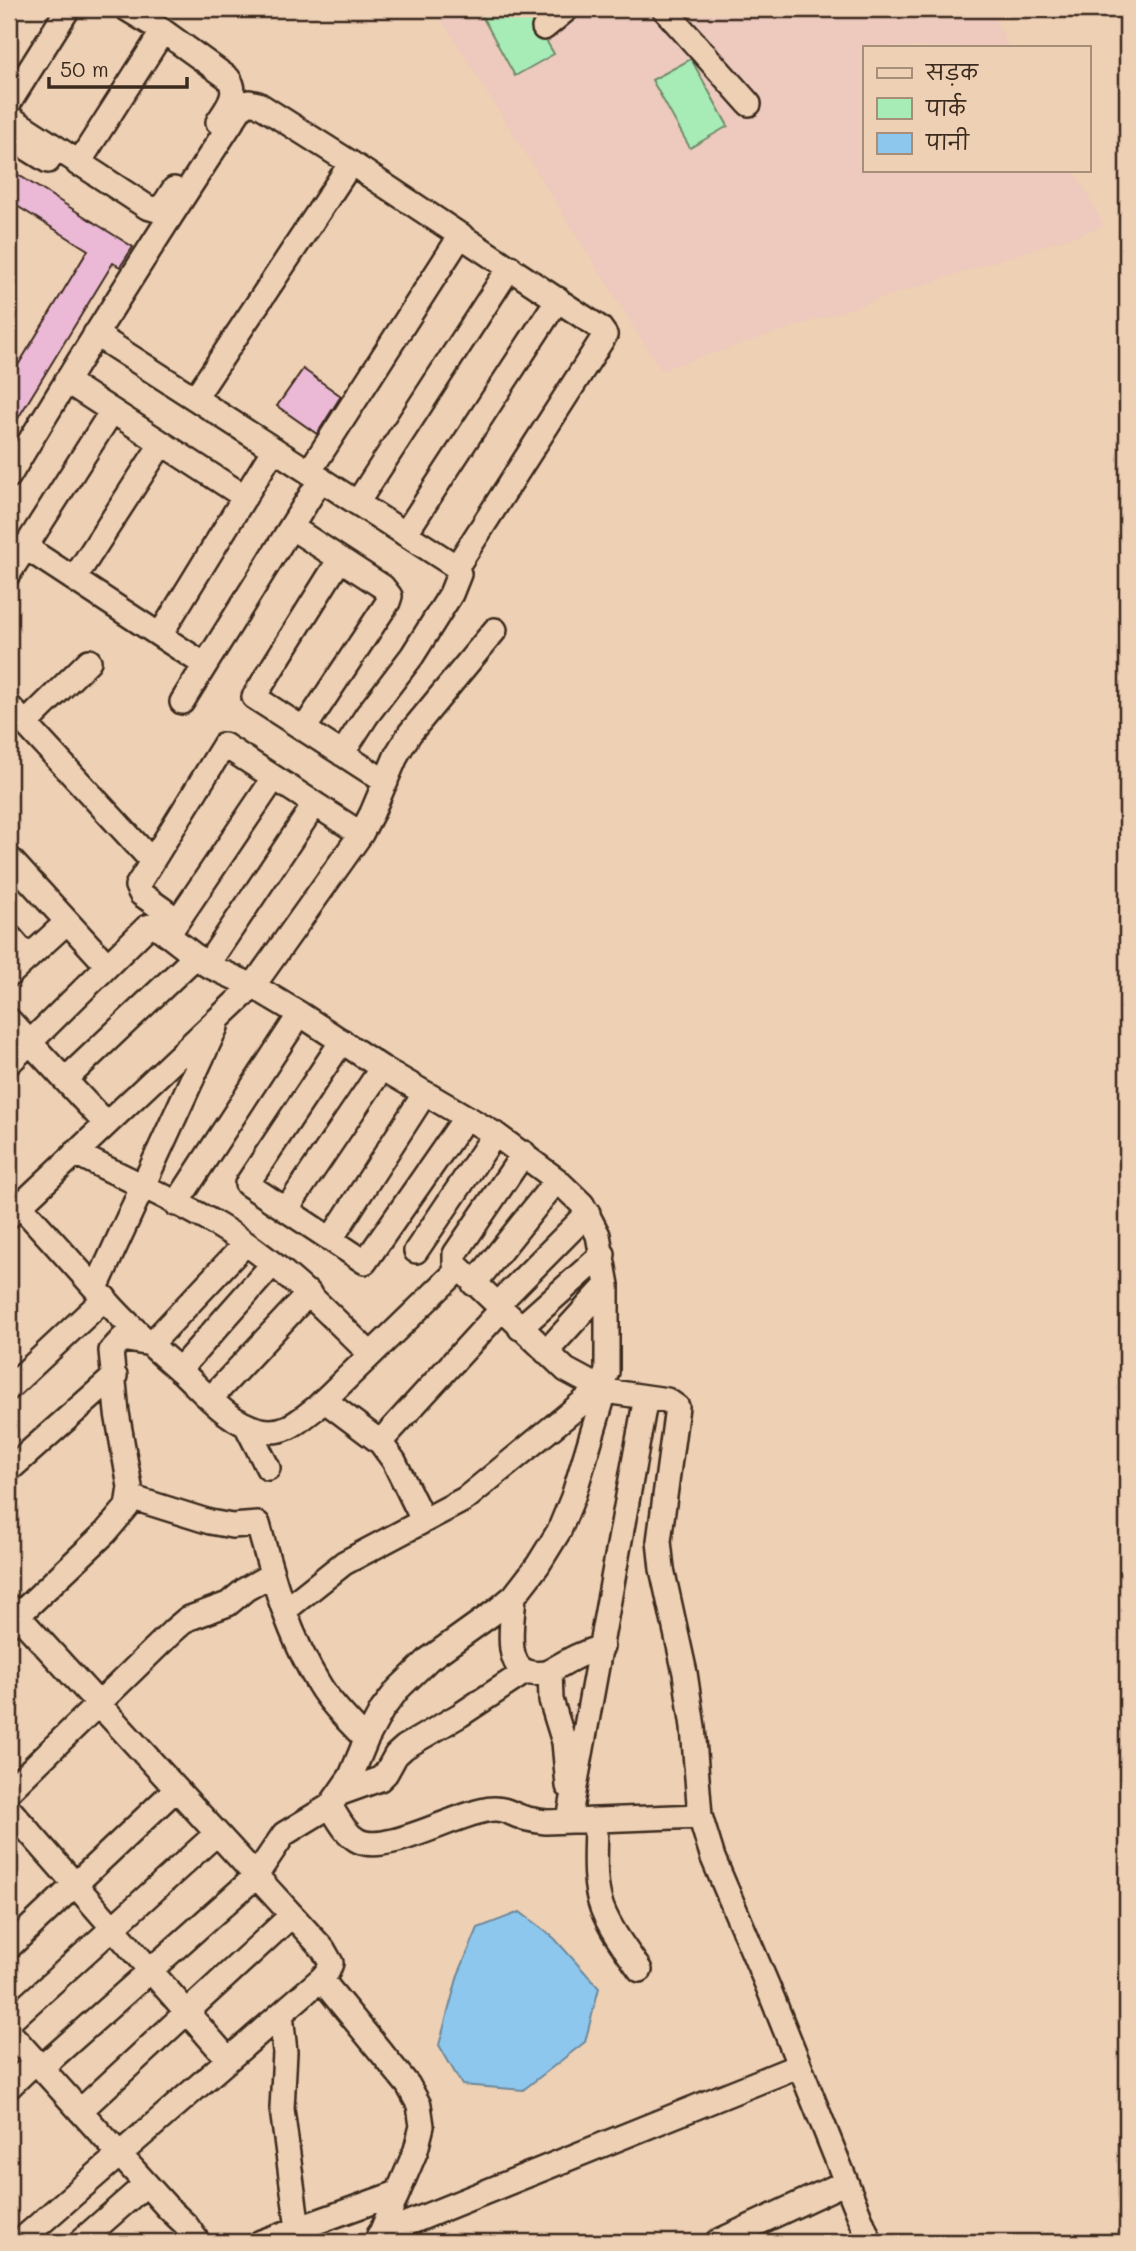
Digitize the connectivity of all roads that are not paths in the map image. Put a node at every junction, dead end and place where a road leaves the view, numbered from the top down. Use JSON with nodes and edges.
{"nodes":[{"id":1,"x":68,"y":9,"type":"edge"},
{"id":2,"x":127,"y":9,"type":"edge"},
{"id":3,"x":567,"y":9,"type":"edge"},
{"id":4,"x":664,"y":9,"type":"edge"},
{"id":5,"x":544,"y":28,"type":"dead end"},
{"id":6,"x":163,"y":31,"type":"junction"},
{"id":7,"x":9,"y":103,"type":"edge"},
{"id":8,"x":749,"y":104,"type":"dead end"},
{"id":9,"x":9,"y":117,"type":"edge"},
{"id":10,"x":9,"y":137,"type":"edge"},
{"id":11,"x":351,"y":163,"type":"junction"},
{"id":12,"x":78,"y":164,"type":"junction"},
{"id":13,"x":160,"y":232,"type":"junction"},
{"id":14,"x":461,"y":235,"type":"junction"},
{"id":15,"x":510,"y":267,"type":"junction"},
{"id":16,"x":558,"y":299,"type":"junction"},
{"id":17,"x":95,"y":334,"type":"junction"},
{"id":18,"x":66,"y":381,"type":"junction"},
{"id":19,"x":195,"y":398,"type":"junction"},
{"id":20,"x":112,"y":411,"type":"junction"},
{"id":21,"x":162,"y":443,"type":"junction"},
{"id":22,"x":274,"y":449,"type":"junction"},
{"id":23,"x":9,"y":476,"type":"edge"},
{"id":24,"x":315,"y":476,"type":"junction"},
{"id":25,"x":245,"y":497,"type":"junction"},
{"id":26,"x":357,"y":502,"type":"junction"},
{"id":27,"x":291,"y":527,"type":"junction"},
{"id":28,"x":405,"y":534,"type":"junction"},
{"id":29,"x":25,"y":547,"type":"junction"},
{"id":30,"x":340,"y":559,"type":"junction"},
{"id":31,"x":456,"y":564,"type":"junction"},
{"id":32,"x":9,"y":573,"type":"edge"},
{"id":33,"x":74,"y":579,"type":"junction"},
{"id":34,"x":495,"y":630,"type":"dead end"},
{"id":35,"x":160,"y":635,"type":"junction"},
{"id":36,"x":89,"y":661,"type":"dead end"},
{"id":37,"x":205,"y":665,"type":"junction"},
{"id":38,"x":182,"y":702,"type":"dead end"},
{"id":39,"x":9,"y":706,"type":"edge"},
{"id":40,"x":25,"y":724,"type":"junction"},
{"id":41,"x":304,"y":729,"type":"junction"},
{"id":42,"x":342,"y":754,"type":"junction"},
{"id":43,"x":274,"y":778,"type":"junction"},
{"id":44,"x":386,"y":782,"type":"junction"},
{"id":45,"x":315,"y":804,"type":"junction"},
{"id":46,"x":361,"y":834,"type":"junction"},
{"id":47,"x":9,"y":858,"type":"edge"},
{"id":48,"x":152,"y":861,"type":"junction"},
{"id":49,"x":67,"y":922,"type":"junction"},
{"id":50,"x":165,"y":932,"type":"junction"},
{"id":51,"x":9,"y":936,"type":"edge"},
{"id":52,"x":28,"y":958,"type":"junction"},
{"id":53,"x":201,"y":961,"type":"junction"},
{"id":54,"x":107,"y":965,"type":"junction"},
{"id":55,"x":9,"y":975,"type":"edge"},
{"id":56,"x":253,"y":986,"type":"junction"},
{"id":57,"x":300,"y":1014,"type":"junction"},
{"id":58,"x":221,"y":1016,"type":"junction"},
{"id":59,"x":9,"y":1020,"type":"edge"},
{"id":60,"x":342,"y":1041,"type":"junction"},
{"id":61,"x":31,"y":1043,"type":"junction"},
{"id":62,"x":9,"y":1063,"type":"edge"},
{"id":63,"x":382,"y":1068,"type":"junction"},
{"id":64,"x":65,"y":1080,"type":"junction"},
{"id":65,"x":425,"y":1093,"type":"junction"},
{"id":66,"x":466,"y":1117,"type":"junction"},
{"id":67,"x":106,"y":1124,"type":"junction"},
{"id":68,"x":495,"y":1134,"type":"junction"},
{"id":69,"x":75,"y":1153,"type":"junction"},
{"id":70,"x":524,"y":1153,"type":"junction"},
{"id":71,"x":557,"y":1180,"type":"junction"},
{"id":72,"x":144,"y":1188,"type":"junction"},
{"id":73,"x":176,"y":1204,"type":"junction"},
{"id":74,"x":286,"y":1210,"type":"junction"},
{"id":75,"x":14,"y":1211,"type":"edge"},
{"id":76,"x":588,"y":1213,"type":"junction"},
{"id":77,"x":331,"y":1239,"type":"junction"},
{"id":78,"x":245,"y":1244,"type":"junction"},
{"id":79,"x":416,"y":1251,"type":"dead end"},
{"id":80,"x":603,"y":1254,"type":"junction"},
{"id":81,"x":272,"y":1265,"type":"junction"},
{"id":82,"x":467,"y":1277,"type":"junction"},
{"id":83,"x":607,"y":1285,"type":"junction"},
{"id":84,"x":100,"y":1293,"type":"junction"},
{"id":85,"x":309,"y":1293,"type":"junction"},
{"id":86,"x":499,"y":1307,"type":"junction"},
{"id":87,"x":520,"y":1328,"type":"junction"},
{"id":88,"x":151,"y":1344,"type":"junction"},
{"id":89,"x":547,"y":1352,"type":"junction"},
{"id":90,"x":370,"y":1354,"type":"junction"},
{"id":91,"x":179,"y":1370,"type":"junction"},
{"id":92,"x":115,"y":1376,"type":"junction"},
{"id":93,"x":9,"y":1388,"type":"edge"},
{"id":94,"x":602,"y":1390,"type":"junction"},
{"id":95,"x":646,"y":1397,"type":"junction"},
{"id":96,"x":210,"y":1399,"type":"junction"},
{"id":97,"x":324,"y":1400,"type":"junction"},
{"id":98,"x":246,"y":1425,"type":"junction"},
{"id":99,"x":380,"y":1442,"type":"junction"},
{"id":100,"x":268,"y":1468,"type":"dead end"},
{"id":101,"x":9,"y":1470,"type":"edge"},
{"id":102,"x":130,"y":1497,"type":"junction"},
{"id":103,"x":423,"y":1520,"type":"junction"},
{"id":104,"x":271,"y":1575,"type":"junction"},
{"id":105,"x":513,"y":1596,"type":"junction"},
{"id":106,"x":285,"y":1610,"type":"junction"},
{"id":107,"x":12,"y":1616,"type":"edge"},
{"id":108,"x":602,"y":1647,"type":"junction"},
{"id":109,"x":550,"y":1671,"type":"junction"},
{"id":110,"x":525,"y":1672,"type":"junction"},
{"id":111,"x":97,"y":1705,"type":"junction"},
{"id":112,"x":366,"y":1740,"type":"junction"},
{"id":113,"x":176,"y":1789,"type":"junction"},
{"id":114,"x":9,"y":1791,"type":"edge"},
{"id":115,"x":336,"y":1799,"type":"junction"},
{"id":116,"x":9,"y":1809,"type":"edge"},
{"id":117,"x":571,"y":1809,"type":"junction"},
{"id":118,"x":700,"y":1816,"type":"junction"},
{"id":119,"x":596,"y":1820,"type":"junction"},
{"id":120,"x":216,"y":1834,"type":"junction"},
{"id":121,"x":255,"y":1877,"type":"junction"},
{"id":122,"x":75,"y":1885,"type":"junction"},
{"id":123,"x":291,"y":1916,"type":"junction"},
{"id":124,"x":113,"y":1927,"type":"junction"},
{"id":125,"x":9,"y":1947,"type":"edge"},
{"id":126,"x":640,"y":1969,"type":"dead end"},
{"id":127,"x":150,"y":1970,"type":"junction"},
{"id":128,"x":321,"y":1979,"type":"junction"},
{"id":129,"x":188,"y":2013,"type":"junction"},
{"id":130,"x":281,"y":2014,"type":"junction"},
{"id":131,"x":9,"y":2022,"type":"edge"},
{"id":132,"x":9,"y":2032,"type":"edge"},
{"id":133,"x":228,"y":2059,"type":"junction"},
{"id":134,"x":38,"y":2065,"type":"junction"},
{"id":135,"x":798,"y":2066,"type":"junction"},
{"id":136,"x":9,"y":2087,"type":"edge"},
{"id":137,"x":80,"y":2111,"type":"junction"},
{"id":138,"x":121,"y":2156,"type":"junction"},
{"id":139,"x":846,"y":2182,"type":"junction"},
{"id":140,"x":146,"y":2184,"type":"junction"},
{"id":141,"x":397,"y":2193,"type":"junction"},
{"id":142,"x":298,"y":2229,"type":"junction"},
{"id":143,"x":378,"y":2239,"type":"edge"},
{"id":144,"x":722,"y":2241,"type":"edge"},
{"id":145,"x":19,"y":2242,"type":"edge"},
{"id":146,"x":80,"y":2242,"type":"edge"},
{"id":147,"x":198,"y":2242,"type":"edge"},
{"id":148,"x":261,"y":2242,"type":"edge"},
{"id":149,"x":870,"y":2242,"type":"edge"}],
"edges":[{"from":1,"to":7,"type":"street"},
{"from":2,"to":6,"type":"street"},
{"from":3,"to":5,"type":"street"},
{"from":4,"to":8,"type":"street"},
{"from":6,"to":12,"type":"street"},
{"from":6,"to":12,"type":"street"},
{"from":9,"to":12,"type":"street"},
{"from":10,"to":13,"type":"street"},
{"from":11,"to":13,"type":"street"},
{"from":11,"to":14,"type":"street"},
{"from":11,"to":19,"type":"street"},
{"from":13,"to":17,"type":"street"},
{"from":14,"to":15,"type":"street"},
{"from":14,"to":24,"type":"street"},
{"from":15,"to":16,"type":"street"},
{"from":15,"to":26,"type":"street"},
{"from":16,"to":28,"type":"street"},
{"from":16,"to":31,"type":"street"},
{"from":17,"to":18,"type":"street"},
{"from":17,"to":19,"type":"street"},
{"from":18,"to":20,"type":"street"},
{"from":18,"to":23,"type":"street"},
{"from":19,"to":22,"type":"street"},
{"from":20,"to":21,"type":"street"},
{"from":20,"to":29,"type":"street"},
{"from":21,"to":25,"type":"street"},
{"from":21,"to":33,"type":"street"},
{"from":22,"to":24,"type":"street"},
{"from":22,"to":25,"type":"street"},
{"from":24,"to":26,"type":"street"},
{"from":24,"to":27,"type":"street"},
{"from":25,"to":35,"type":"street"},
{"from":26,"to":28,"type":"street"},
{"from":27,"to":30,"type":"street"},
{"from":27,"to":37,"type":"street"},
{"from":28,"to":31,"type":"street"},
{"from":29,"to":32,"type":"street"},
{"from":29,"to":33,"type":"street"},
{"from":30,"to":41,"type":"street"},
{"from":30,"to":41,"type":"street"},
{"from":31,"to":42,"type":"street"},
{"from":33,"to":35,"type":"street"},
{"from":34,"to":44,"type":"street"},
{"from":35,"to":37,"type":"street"},
{"from":36,"to":40,"type":"street"},
{"from":37,"to":38,"type":"street"},
{"from":39,"to":40,"type":"street"},
{"from":40,"to":48,"type":"street"},
{"from":41,"to":42,"type":"street"},
{"from":42,"to":44,"type":"street"},
{"from":43,"to":45,"type":"street"},
{"from":43,"to":48,"type":"street"},
{"from":43,"to":50,"type":"street"},
{"from":44,"to":46,"type":"street"},
{"from":45,"to":46,"type":"street"},
{"from":45,"to":53,"type":"street"},
{"from":46,"to":56,"type":"street"},
{"from":47,"to":49,"type":"street"},
{"from":48,"to":50,"type":"street"},
{"from":49,"to":52,"type":"street"},
{"from":49,"to":54,"type":"street"},
{"from":50,"to":53,"type":"street"},
{"from":50,"to":54,"type":"street"},
{"from":51,"to":52,"type":"street"},
{"from":52,"to":55,"type":"street"},
{"from":53,"to":56,"type":"street"},
{"from":53,"to":64,"type":"street"},
{"from":54,"to":61,"type":"street"},
{"from":56,"to":57,"type":"street"},
{"from":56,"to":58,"type":"street"},
{"from":57,"to":60,"type":"street"},
{"from":57,"to":73,"type":"street"},
{"from":58,"to":67,"type":"street"},
{"from":58,"to":72,"type":"street"},
{"from":59,"to":61,"type":"street"},
{"from":60,"to":63,"type":"street"},
{"from":60,"to":74,"type":"street"},
{"from":61,"to":62,"type":"street"},
{"from":61,"to":64,"type":"street"},
{"from":63,"to":65,"type":"street"},
{"from":63,"to":74,"type":"street"},
{"from":64,"to":67,"type":"street"},
{"from":65,"to":66,"type":"street"},
{"from":65,"to":77,"type":"street"},
{"from":66,"to":68,"type":"street"},
{"from":66,"to":77,"type":"street"},
{"from":67,"to":69,"type":"street"},
{"from":68,"to":70,"type":"street"},
{"from":68,"to":79,"type":"street"},
{"from":69,"to":72,"type":"street"},
{"from":69,"to":75,"type":"street"},
{"from":70,"to":71,"type":"street"},
{"from":70,"to":82,"type":"street"},
{"from":71,"to":76,"type":"street"},
{"from":71,"to":82,"type":"street"},
{"from":72,"to":73,"type":"street"},
{"from":72,"to":84,"type":"street"},
{"from":73,"to":78,"type":"street"},
{"from":74,"to":77,"type":"street"},
{"from":75,"to":84,"type":"street"},
{"from":76,"to":80,"type":"street"},
{"from":76,"to":86,"type":"street"},
{"from":78,"to":81,"type":"street"},
{"from":78,"to":88,"type":"street"},
{"from":80,"to":83,"type":"street"},
{"from":80,"to":87,"type":"street"},
{"from":81,"to":85,"type":"street"},
{"from":81,"to":91,"type":"street"},
{"from":82,"to":86,"type":"street"},
{"from":82,"to":90,"type":"street"},
{"from":83,"to":89,"type":"street"},
{"from":83,"to":94,"type":"street"},
{"from":84,"to":88,"type":"street"},
{"from":84,"to":93,"type":"street"},
{"from":85,"to":90,"type":"street"},
{"from":85,"to":96,"type":"street"},
{"from":86,"to":87,"type":"street"},
{"from":86,"to":99,"type":"street"},
{"from":87,"to":89,"type":"street"},
{"from":88,"to":91,"type":"street"},
{"from":88,"to":92,"type":"street"},
{"from":89,"to":94,"type":"street"},
{"from":90,"to":97,"type":"street"},
{"from":91,"to":96,"type":"street"},
{"from":92,"to":101,"type":"street"},
{"from":92,"to":102,"type":"street"},
{"from":94,"to":95,"type":"street"},
{"from":94,"to":103,"type":"street"},
{"from":94,"to":105,"type":"street"},
{"from":95,"to":108,"type":"street"},
{"from":95,"to":118,"type":"street"},
{"from":96,"to":98,"type":"street"},
{"from":97,"to":98,"type":"street"},
{"from":97,"to":99,"type":"street"},
{"from":98,"to":100,"type":"street"},
{"from":99,"to":103,"type":"street"},
{"from":102,"to":104,"type":"street"},
{"from":102,"to":107,"type":"street"},
{"from":103,"to":106,"type":"street"},
{"from":104,"to":106,"type":"street"},
{"from":104,"to":111,"type":"street"},
{"from":105,"to":110,"type":"street"},
{"from":105,"to":112,"type":"street"},
{"from":106,"to":112,"type":"street"},
{"from":107,"to":111,"type":"street"},
{"from":108,"to":109,"type":"street"},
{"from":108,"to":117,"type":"street"},
{"from":109,"to":110,"type":"street"},
{"from":109,"to":117,"type":"street"},
{"from":110,"to":115,"type":"street"},
{"from":111,"to":113,"type":"street"},
{"from":111,"to":114,"type":"street"},
{"from":112,"to":115,"type":"street"},
{"from":113,"to":120,"type":"street"},
{"from":113,"to":122,"type":"street"},
{"from":115,"to":117,"type":"street"},
{"from":115,"to":121,"type":"street"},
{"from":116,"to":122,"type":"street"},
{"from":117,"to":119,"type":"street"},
{"from":118,"to":119,"type":"street"},
{"from":118,"to":135,"type":"street"},
{"from":119,"to":126,"type":"street"},
{"from":120,"to":121,"type":"street"},
{"from":120,"to":124,"type":"street"},
{"from":121,"to":123,"type":"street"},
{"from":121,"to":127,"type":"street"},
{"from":122,"to":124,"type":"street"},
{"from":122,"to":125,"type":"street"},
{"from":123,"to":128,"type":"street"},
{"from":123,"to":129,"type":"street"},
{"from":124,"to":127,"type":"street"},
{"from":124,"to":131,"type":"street"},
{"from":127,"to":129,"type":"street"},
{"from":127,"to":134,"type":"street"},
{"from":128,"to":130,"type":"street"},
{"from":128,"to":141,"type":"street"},
{"from":129,"to":133,"type":"street"},
{"from":129,"to":137,"type":"street"},
{"from":130,"to":133,"type":"street"},
{"from":130,"to":142,"type":"street"},
{"from":132,"to":134,"type":"street"},
{"from":133,"to":138,"type":"street"},
{"from":134,"to":136,"type":"street"},
{"from":134,"to":137,"type":"street"},
{"from":135,"to":139,"type":"street"},
{"from":135,"to":143,"type":"street"},
{"from":137,"to":138,"type":"street"},
{"from":138,"to":140,"type":"street"},
{"from":138,"to":145,"type":"street"},
{"from":139,"to":144,"type":"street"},
{"from":139,"to":149,"type":"street"},
{"from":140,"to":146,"type":"street"},
{"from":140,"to":147,"type":"street"},
{"from":141,"to":142,"type":"street"},
{"from":141,"to":143,"type":"street"},
{"from":142,"to":148,"type":"street"}]}
